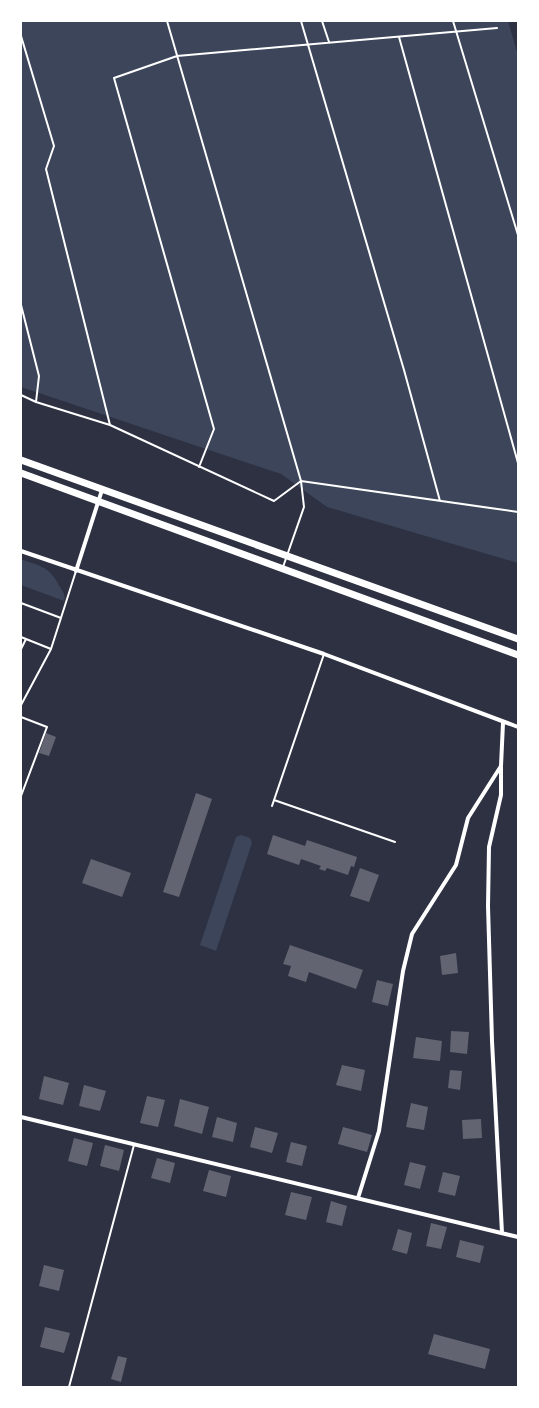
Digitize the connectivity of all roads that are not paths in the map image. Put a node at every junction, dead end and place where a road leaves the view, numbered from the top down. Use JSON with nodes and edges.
{"nodes":[{"id":1,"x":167,"y":21,"type":"edge"},
{"id":2,"x":301,"y":21,"type":"edge"},
{"id":3,"x":322,"y":21,"type":"edge"},
{"id":4,"x":453,"y":21,"type":"edge"},
{"id":5,"x":497,"y":28,"type":"dead end"},
{"id":6,"x":456,"y":32,"type":"junction"},
{"id":7,"x":21,"y":36,"type":"edge"},
{"id":8,"x":399,"y":36,"type":"junction"},
{"id":9,"x":329,"y":42,"type":"junction"},
{"id":10,"x":308,"y":44,"type":"junction"},
{"id":11,"x":177,"y":56,"type":"junction"},
{"id":12,"x":518,"y":234,"type":"edge"},
{"id":13,"x":21,"y":305,"type":"edge"},
{"id":14,"x":21,"y":395,"type":"edge"},
{"id":15,"x":36,"y":402,"type":"junction"},
{"id":16,"x":110,"y":425,"type":"junction"},
{"id":17,"x":21,"y":460,"type":"edge"},
{"id":18,"x":518,"y":463,"type":"edge"},
{"id":19,"x":199,"y":467,"type":"junction"},
{"id":20,"x":21,"y":473,"type":"edge"},
{"id":21,"x":301,"y":481,"type":"junction"},
{"id":22,"x":102,"y":490,"type":"junction"},
{"id":23,"x":98,"y":501,"type":"junction"},
{"id":24,"x":440,"y":501,"type":"junction"},
{"id":25,"x":518,"y":512,"type":"edge"},
{"id":26,"x":21,"y":551,"type":"edge"},
{"id":27,"x":287,"y":556,"type":"junction"},
{"id":28,"x":283,"y":569,"type":"junction"},
{"id":29,"x":76,"y":571,"type":"junction"},
{"id":30,"x":21,"y":603,"type":"edge"},
{"id":31,"x":61,"y":619,"type":"junction"},
{"id":32,"x":21,"y":638,"type":"edge"},
{"id":33,"x":26,"y":639,"type":"junction"},
{"id":34,"x":518,"y":639,"type":"edge"},
{"id":35,"x":21,"y":649,"type":"edge"},
{"id":36,"x":51,"y":649,"type":"junction"},
{"id":37,"x":324,"y":654,"type":"junction"},
{"id":38,"x":518,"y":655,"type":"edge"},
{"id":39,"x":21,"y":705,"type":"edge"},
{"id":40,"x":21,"y":717,"type":"edge"},
{"id":41,"x":503,"y":723,"type":"junction"},
{"id":42,"x":518,"y":727,"type":"edge"},
{"id":43,"x":501,"y":766,"type":"junction"},
{"id":44,"x":21,"y":796,"type":"edge"},
{"id":45,"x":274,"y":800,"type":"junction"},
{"id":46,"x":272,"y":806,"type":"dead end"},
{"id":47,"x":395,"y":842,"type":"dead end"},
{"id":48,"x":21,"y":1117,"type":"edge"},
{"id":49,"x":135,"y":1144,"type":"junction"},
{"id":50,"x":358,"y":1198,"type":"junction"},
{"id":51,"x":502,"y":1233,"type":"junction"},
{"id":52,"x":518,"y":1237,"type":"edge"},
{"id":53,"x":69,"y":1387,"type":"edge"}],
"edges":[{"from":1,"to":11,"type":"lane"},
{"from":2,"to":10,"type":"lane"},
{"from":3,"to":9,"type":"lane"},
{"from":4,"to":6,"type":"lane"},
{"from":5,"to":6,"type":"lane"},
{"from":6,"to":8,"type":"lane"},
{"from":6,"to":12,"type":"lane"},
{"from":7,"to":16,"type":"lane"},
{"from":8,"to":9,"type":"lane"},
{"from":8,"to":18,"type":"lane"},
{"from":9,"to":10,"type":"lane"},
{"from":10,"to":11,"type":"lane"},
{"from":10,"to":24,"type":"lane"},
{"from":11,"to":19,"type":"lane"},
{"from":11,"to":21,"type":"lane"},
{"from":13,"to":15,"type":"lane"},
{"from":14,"to":15,"type":"lane"},
{"from":15,"to":16,"type":"lane"},
{"from":16,"to":19,"type":"lane"},
{"from":17,"to":22,"type":"highway"},
{"from":19,"to":21,"type":"lane"},
{"from":20,"to":23,"type":"highway"},
{"from":21,"to":24,"type":"lane"},
{"from":21,"to":27,"type":"lane"},
{"from":22,"to":23,"type":"street"},
{"from":22,"to":27,"type":"highway"},
{"from":23,"to":28,"type":"highway"},
{"from":23,"to":29,"type":"street"},
{"from":24,"to":25,"type":"lane"},
{"from":26,"to":29,"type":"street"},
{"from":27,"to":28,"type":"lane"},
{"from":27,"to":34,"type":"highway"},
{"from":28,"to":38,"type":"highway"},
{"from":29,"to":31,"type":"lane"},
{"from":29,"to":37,"type":"street"},
{"from":30,"to":31,"type":"lane"},
{"from":31,"to":36,"type":"lane"},
{"from":32,"to":33,"type":"lane"},
{"from":33,"to":35,"type":"lane"},
{"from":33,"to":36,"type":"lane"},
{"from":36,"to":39,"type":"lane"},
{"from":37,"to":41,"type":"street"},
{"from":37,"to":45,"type":"lane"},
{"from":40,"to":44,"type":"lane"},
{"from":41,"to":42,"type":"street"},
{"from":41,"to":43,"type":"street"},
{"from":43,"to":50,"type":"street"},
{"from":43,"to":51,"type":"street"},
{"from":45,"to":46,"type":"lane"},
{"from":45,"to":47,"type":"lane"},
{"from":48,"to":49,"type":"street"},
{"from":49,"to":50,"type":"street"},
{"from":49,"to":53,"type":"lane"},
{"from":50,"to":51,"type":"street"},
{"from":51,"to":52,"type":"street"}]}
